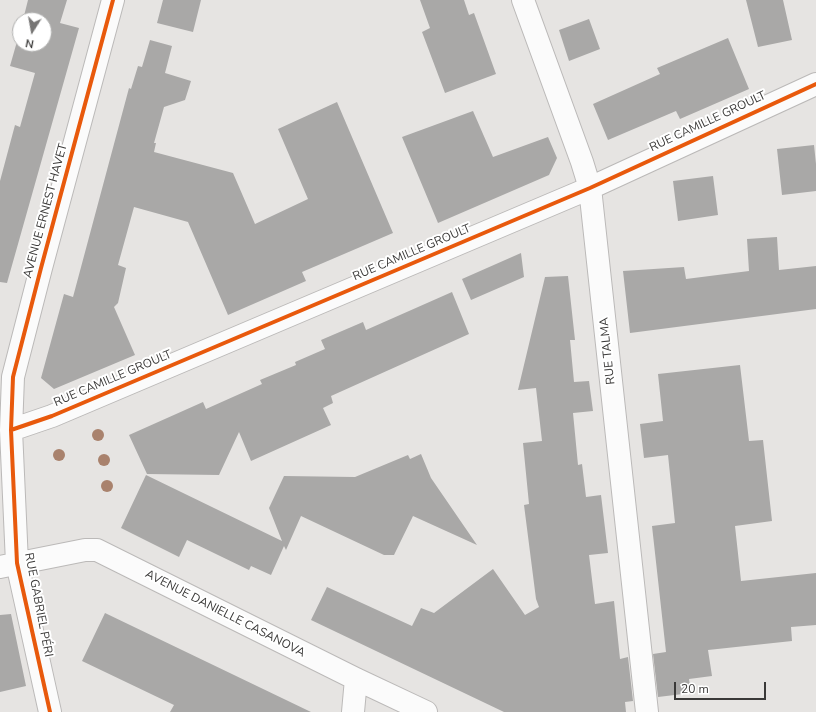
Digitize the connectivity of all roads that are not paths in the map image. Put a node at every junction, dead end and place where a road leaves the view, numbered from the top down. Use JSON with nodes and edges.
{"nodes":[{"id":1,"x":114,"y":0,"type":"edge"},
{"id":2,"x":523,"y":0,"type":"edge"},
{"id":3,"x":816,"y":84,"type":"edge"},
{"id":4,"x":590,"y":188,"type":"junction"},
{"id":5,"x":5,"y":423,"type":"edge"},
{"id":6,"x":8,"y":565,"type":"edge"},
{"id":7,"x":356,"y":679,"type":"junction"},
{"id":8,"x":50,"y":712,"type":"edge"},
{"id":9,"x":353,"y":712,"type":"edge"},
{"id":10,"x":426,"y":712,"type":"edge"},
{"id":11,"x":647,"y":712,"type":"edge"}],
"edges":[{"from":1,"to":5,"type":"street","name":"AVENUE ERNEST HAVET"},
{"from":2,"to":4,"type":"street","name":"RUE TALMA"},
{"from":3,"to":4,"type":"street","name":"RUE CAMILLE GROULT"},
{"from":4,"to":5,"type":"street","name":"RUE CAMILLE GROULT"},
{"from":4,"to":11,"type":"street","name":"RUE TALMA"},
{"from":5,"to":6,"type":"street","name":"RUE GABRIEL PÉRI"},
{"from":6,"to":7,"type":"street","name":"AVENUE DANIELLE CASANOVA"},
{"from":6,"to":8,"type":"street","name":"RUE GABRIEL PÉRI"},
{"from":7,"to":9,"type":"street"},
{"from":7,"to":10,"type":"street","name":"AVENUE DANIELLE CASANOVA"}]}
